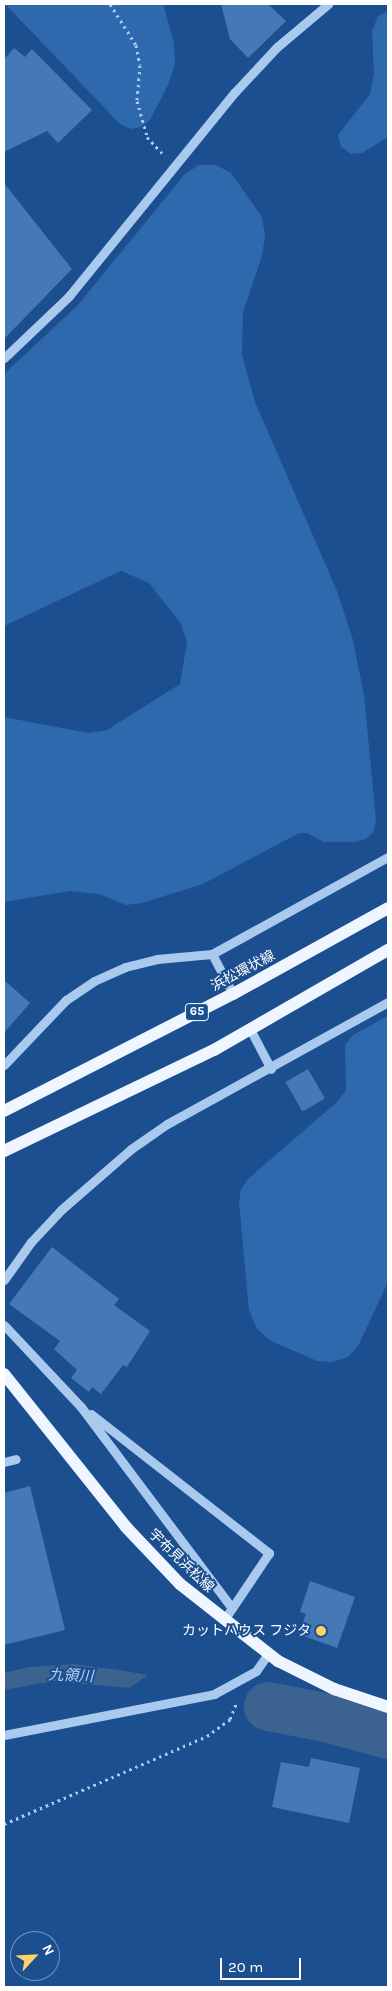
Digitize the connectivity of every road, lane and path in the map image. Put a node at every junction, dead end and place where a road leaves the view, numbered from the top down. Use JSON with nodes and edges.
{"nodes":[{"id":1,"x":110,"y":4,"type":"edge"},
{"id":2,"x":328,"y":4,"type":"edge"},
{"id":3,"x":175,"y":167,"type":"junction"},
{"id":4,"x":4,"y":358,"type":"edge"},
{"id":5,"x":388,"y":857,"type":"edge"},
{"id":6,"x":388,"y":908,"type":"edge"},
{"id":7,"x":388,"y":950,"type":"edge"},
{"id":8,"x":212,"y":954,"type":"junction"},
{"id":9,"x":233,"y":994,"type":"junction"},
{"id":10,"x":388,"y":1002,"type":"edge"},
{"id":11,"x":250,"y":1029,"type":"junction"},
{"id":12,"x":4,"y":1065,"type":"edge"},
{"id":13,"x":271,"y":1069,"type":"junction"},
{"id":14,"x":4,"y":1111,"type":"edge"},
{"id":15,"x":4,"y":1151,"type":"edge"},
{"id":16,"x":4,"y":1280,"type":"edge"},
{"id":17,"x":4,"y":1325,"type":"edge"},
{"id":18,"x":4,"y":1374,"type":"edge"},
{"id":19,"x":81,"y":1407,"type":"junction"},
{"id":20,"x":16,"y":1460,"type":"dead end"},
{"id":21,"x":4,"y":1462,"type":"edge"},
{"id":22,"x":232,"y":1608,"type":"junction"},
{"id":23,"x":224,"y":1620,"type":"junction"},
{"id":24,"x":268,"y":1654,"type":"junction"},
{"id":25,"x":239,"y":1684,"type":"junction"},
{"id":26,"x":388,"y":1707,"type":"edge"},
{"id":27,"x":4,"y":1735,"type":"edge"},
{"id":28,"x":4,"y":1824,"type":"edge"}],
"edges":[{"from":1,"to":3,"type":"path"},
{"from":2,"to":3,"type":"street"},
{"from":3,"to":4,"type":"street"},
{"from":5,"to":8,"type":"street"},
{"from":6,"to":9,"type":"main road","name":"浜松環状線","number":"65"},
{"from":7,"to":11,"type":"main road"},
{"from":8,"to":9,"type":"street"},
{"from":8,"to":12,"type":"street"},
{"from":9,"to":14,"type":"main road","name":"浜松環状線","number":"65"},
{"from":10,"to":13,"type":"street"},
{"from":11,"to":13,"type":"street"},
{"from":11,"to":15,"type":"main road"},
{"from":13,"to":16,"type":"street"},
{"from":17,"to":19,"type":"street"},
{"from":18,"to":23,"type":"main road","name":"宇布見浜松線"},
{"from":19,"to":22,"type":"street"},
{"from":19,"to":22,"type":"street"},
{"from":20,"to":21,"type":"street"},
{"from":22,"to":23,"type":"street"},
{"from":23,"to":24,"type":"main road","name":"宇布見浜松線"},
{"from":24,"to":25,"type":"street"},
{"from":24,"to":26,"type":"main road","name":"宇布見浜松線"},
{"from":25,"to":27,"type":"street"},
{"from":25,"to":28,"type":"path"}]}
